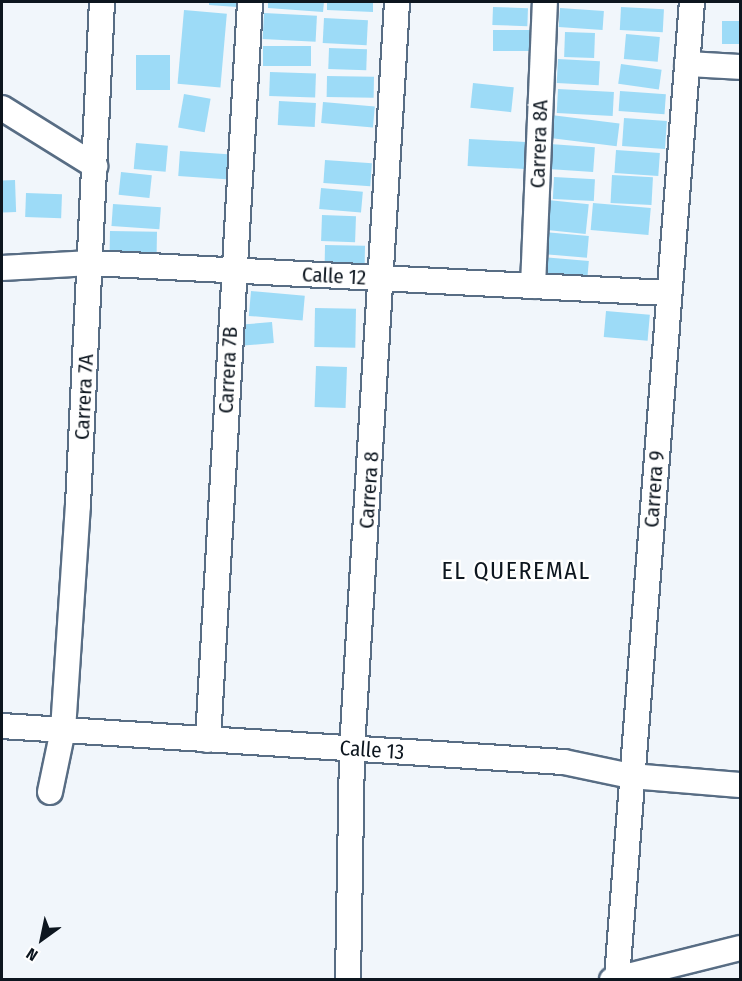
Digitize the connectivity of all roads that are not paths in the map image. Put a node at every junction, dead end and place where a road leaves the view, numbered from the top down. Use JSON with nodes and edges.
{"nodes":[{"id":1,"x":102,"y":2,"type":"edge"},
{"id":2,"x":250,"y":2,"type":"edge"},
{"id":3,"x":397,"y":2,"type":"edge"},
{"id":4,"x":545,"y":2,"type":"edge"},
{"id":5,"x":692,"y":2,"type":"edge"},
{"id":6,"x":687,"y":64,"type":"junction"},
{"id":7,"x":741,"y":67,"type":"edge"},
{"id":8,"x":2,"y":108,"type":"edge"},
{"id":9,"x":95,"y":166,"type":"junction"},
{"id":10,"x":91,"y":263,"type":"junction"},
{"id":11,"x":2,"y":268,"type":"edge"},
{"id":12,"x":233,"y":270,"type":"junction"},
{"id":13,"x":382,"y":278,"type":"junction"},
{"id":14,"x":533,"y":286,"type":"junction"},
{"id":15,"x":667,"y":293,"type":"junction"},
{"id":16,"x":2,"y":726,"type":"edge"},
{"id":17,"x":63,"y":730,"type":"junction"},
{"id":18,"x":208,"y":740,"type":"junction"},
{"id":19,"x":352,"y":749,"type":"junction"},
{"id":20,"x":631,"y":776,"type":"junction"},
{"id":21,"x":741,"y":785,"type":"edge"},
{"id":22,"x":51,"y":792,"type":"dead end"},
{"id":23,"x":741,"y":948,"type":"edge"},
{"id":24,"x":662,"y":973,"type":"edge"},
{"id":25,"x":614,"y":979,"type":"edge"},
{"id":26,"x":348,"y":980,"type":"edge"}],
"edges":[{"from":1,"to":9,"type":"street","name":"Carrera 7A"},
{"from":2,"to":12,"type":"street","name":"Carrera 7B"},
{"from":3,"to":13,"type":"street","name":"Carrera 8"},
{"from":4,"to":14,"type":"street","name":"Carrera 8A"},
{"from":5,"to":6,"type":"street","name":"Carrera 9"},
{"from":6,"to":7,"type":"street"},
{"from":6,"to":15,"type":"street","name":"Carrera 9"},
{"from":8,"to":9,"type":"street"},
{"from":9,"to":10,"type":"street","name":"Carrera 7A"},
{"from":10,"to":11,"type":"street","name":"Calle 12"},
{"from":10,"to":12,"type":"street","name":"Calle 12"},
{"from":10,"to":17,"type":"street","name":"Carrera 7A"},
{"from":12,"to":13,"type":"street","name":"Calle 12"},
{"from":12,"to":18,"type":"street","name":"Carrera 7B"},
{"from":13,"to":14,"type":"street","name":"Calle 12"},
{"from":13,"to":19,"type":"street","name":"Carrera 8"},
{"from":14,"to":15,"type":"street","name":"Calle 12"},
{"from":15,"to":20,"type":"street","name":"Carrera 9"},
{"from":16,"to":17,"type":"street","name":"Calle 13"},
{"from":17,"to":18,"type":"street","name":"Calle 13"},
{"from":17,"to":22,"type":"street","name":"Carrera 7A"},
{"from":18,"to":19,"type":"street","name":"Calle 13"},
{"from":19,"to":20,"type":"street","name":"Calle 13"},
{"from":19,"to":26,"type":"street","name":"Carrera 8"},
{"from":20,"to":21,"type":"street","name":"Calle 13"},
{"from":20,"to":25,"type":"street","name":"Carrera 9"},
{"from":23,"to":24,"type":"street"},
{"from":24,"to":25,"type":"street"}]}
